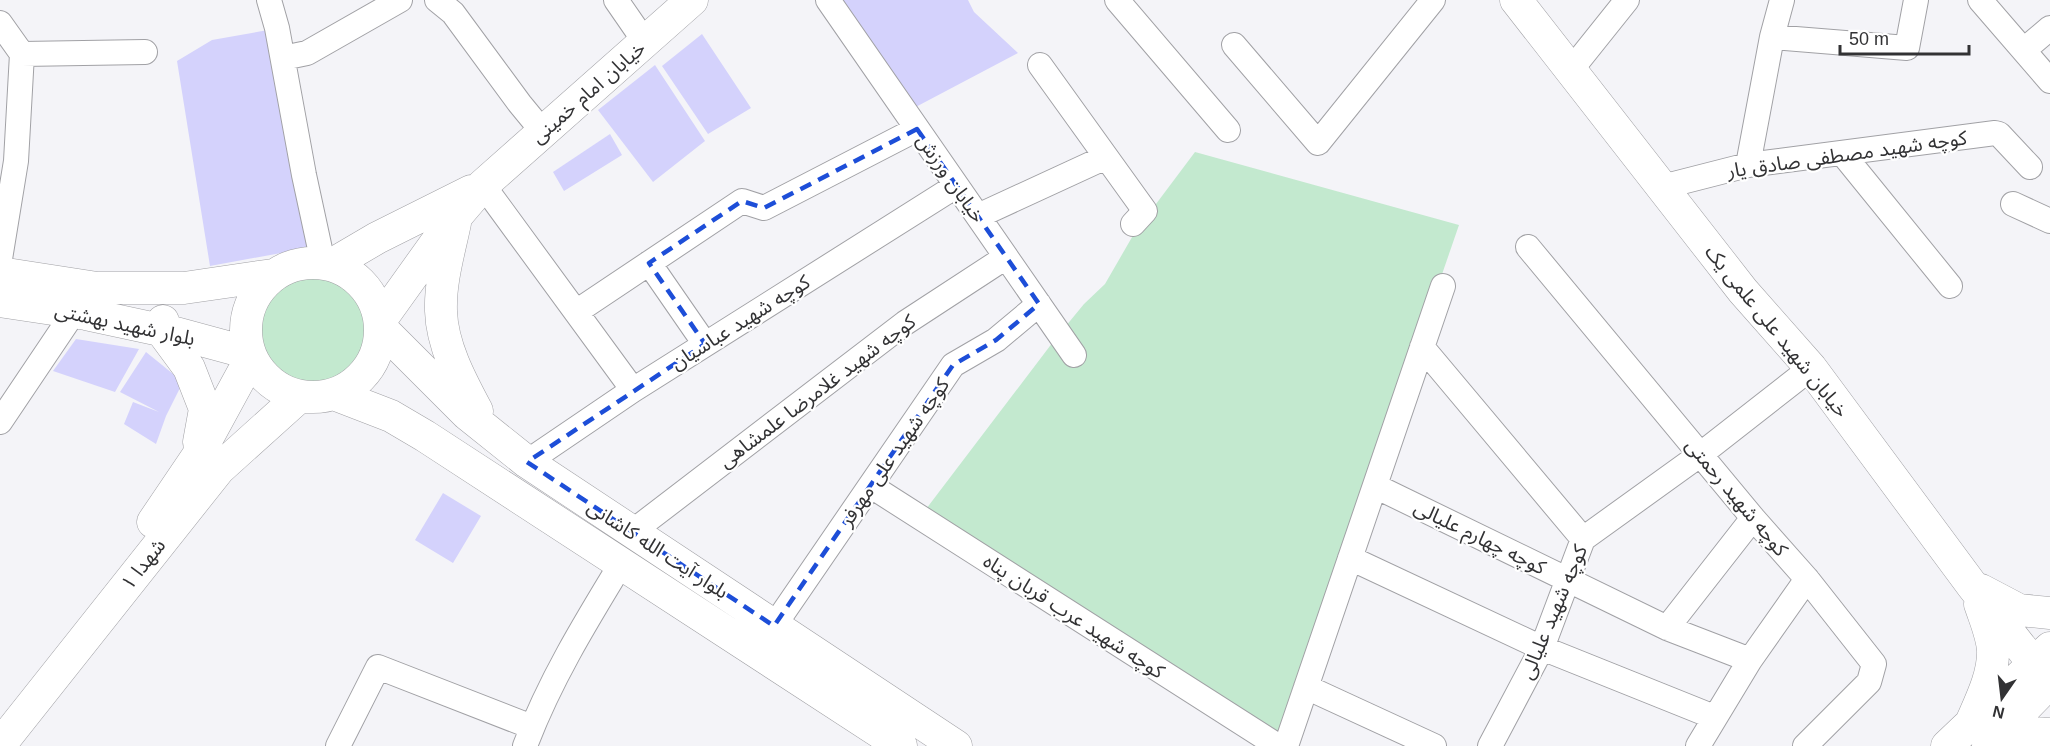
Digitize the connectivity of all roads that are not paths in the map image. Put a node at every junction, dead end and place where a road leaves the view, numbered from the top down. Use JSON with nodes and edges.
{"nodes":[{"id":1,"x":269,"y":0,"type":"edge"},
{"id":2,"x":400,"y":0,"type":"edge"},
{"id":3,"x":437,"y":0,"type":"edge"},
{"id":4,"x":616,"y":0,"type":"edge"},
{"id":5,"x":693,"y":0,"type":"edge"},
{"id":6,"x":828,"y":0,"type":"edge"},
{"id":7,"x":1433,"y":0,"type":"edge"},
{"id":8,"x":1516,"y":0,"type":"edge"},
{"id":9,"x":1627,"y":0,"type":"edge"},
{"id":10,"x":1782,"y":0,"type":"edge"},
{"id":11,"x":1916,"y":0,"type":"edge"},
{"id":12,"x":1980,"y":0,"type":"edge"},
{"id":13,"x":1123,"y":2,"type":"edge"},
{"id":14,"x":0,"y":23,"type":"edge"},
{"id":15,"x":2050,"y":28,"type":"edge"},
{"id":16,"x":1772,"y":37,"type":"junction"},
{"id":17,"x":645,"y":42,"type":"junction"},
{"id":18,"x":1234,"y":45,"type":"dead end"},
{"id":19,"x":2024,"y":51,"type":"junction"},
{"id":20,"x":145,"y":52,"type":"dead end"},
{"id":21,"x":22,"y":54,"type":"junction"},
{"id":22,"x":283,"y":58,"type":"junction"},
{"id":23,"x":1041,"y":65,"type":"dead end"},
{"id":24,"x":1571,"y":70,"type":"junction"},
{"id":25,"x":2050,"y":81,"type":"edge"},
{"id":26,"x":917,"y":129,"type":"junction"},
{"id":27,"x":1228,"y":130,"type":"dead end"},
{"id":28,"x":543,"y":132,"type":"junction"},
{"id":29,"x":1842,"y":153,"type":"junction"},
{"id":30,"x":1106,"y":157,"type":"junction"},
{"id":31,"x":8,"y":159,"type":"edge"},
{"id":32,"x":1748,"y":165,"type":"junction"},
{"id":33,"x":2030,"y":167,"type":"dead end"},
{"id":34,"x":483,"y":185,"type":"junction"},
{"id":35,"x":956,"y":186,"type":"junction"},
{"id":36,"x":1662,"y":187,"type":"junction"},
{"id":37,"x":2013,"y":204,"type":"dead end"},
{"id":38,"x":456,"y":216,"type":"junction"},
{"id":39,"x":978,"y":216,"type":"junction"},
{"id":40,"x":2050,"y":221,"type":"edge"},
{"id":41,"x":1133,"y":224,"type":"dead end"},
{"id":42,"x":1528,"y":247,"type":"dead end"},
{"id":43,"x":1006,"y":257,"type":"junction"},
{"id":44,"x":0,"y":259,"type":"edge"},
{"id":45,"x":649,"y":263,"type":"junction"},
{"id":46,"x":327,"y":264,"type":"junction"},
{"id":47,"x":0,"y":273,"type":"edge"},
{"id":48,"x":273,"y":275,"type":"junction"},
{"id":49,"x":1443,"y":286,"type":"dead end"},
{"id":50,"x":1950,"y":286,"type":"dead end"},
{"id":51,"x":161,"y":288,"type":"junction"},
{"id":52,"x":0,"y":301,"type":"edge"},
{"id":53,"x":1039,"y":304,"type":"junction"},
{"id":54,"x":74,"y":312,"type":"junction"},
{"id":55,"x":576,"y":312,"type":"junction"},
{"id":56,"x":380,"y":324,"type":"junction"},
{"id":57,"x":161,"y":330,"type":"junction"},
{"id":58,"x":705,"y":344,"type":"junction"},
{"id":59,"x":1422,"y":347,"type":"junction"},
{"id":60,"x":1074,"y":355,"type":"dead end"},
{"id":61,"x":250,"y":356,"type":"junction"},
{"id":62,"x":1810,"y":368,"type":"junction"},
{"id":63,"x":633,"y":390,"type":"junction"},
{"id":64,"x":334,"y":394,"type":"junction"},
{"id":65,"x":300,"y":396,"type":"junction"},
{"id":66,"x":218,"y":417,"type":"junction"},
{"id":67,"x":0,"y":422,"type":"edge"},
{"id":68,"x":488,"y":430,"type":"junction"},
{"id":69,"x":236,"y":453,"type":"junction"},
{"id":70,"x":1701,"y":454,"type":"junction"},
{"id":71,"x":197,"y":457,"type":"junction"},
{"id":72,"x":527,"y":462,"type":"junction"},
{"id":73,"x":870,"y":486,"type":"junction"},
{"id":74,"x":1375,"y":486,"type":"junction"},
{"id":75,"x":570,"y":491,"type":"junction"},
{"id":76,"x":551,"y":518,"type":"junction"},
{"id":77,"x":1753,"y":518,"type":"junction"},
{"id":78,"x":632,"y":532,"type":"junction"},
{"id":79,"x":1584,"y":538,"type":"junction"},
{"id":80,"x":1350,"y":558,"type":"junction"},
{"id":81,"x":621,"y":564,"type":"junction"},
{"id":82,"x":1807,"y":579,"type":"junction"},
{"id":83,"x":1568,"y":580,"type":"junction"},
{"id":84,"x":1971,"y":584,"type":"junction"},
{"id":85,"x":2050,"y":613,"type":"edge"},
{"id":86,"x":774,"y":626,"type":"junction"},
{"id":87,"x":1667,"y":628,"type":"junction"},
{"id":88,"x":1542,"y":648,"type":"junction"},
{"id":89,"x":1750,"y":660,"type":"junction"},
{"id":90,"x":2045,"y":665,"type":"edge"},
{"id":91,"x":1306,"y":687,"type":"junction"},
{"id":92,"x":0,"y":714,"type":"edge"},
{"id":93,"x":1714,"y":717,"type":"junction"},
{"id":94,"x":2050,"y":734,"type":"edge"},
{"id":95,"x":529,"y":736,"type":"edge"},
{"id":96,"x":1982,"y":738,"type":"edge"},
{"id":97,"x":0,"y":745,"type":"edge"},
{"id":98,"x":338,"y":746,"type":"edge"},
{"id":99,"x":901,"y":746,"type":"edge"},
{"id":100,"x":956,"y":746,"type":"edge"},
{"id":101,"x":1278,"y":746,"type":"edge"},
{"id":102,"x":1286,"y":746,"type":"edge"},
{"id":103,"x":1434,"y":746,"type":"edge"},
{"id":104,"x":1490,"y":746,"type":"edge"},
{"id":105,"x":1698,"y":746,"type":"edge"},
{"id":106,"x":1805,"y":746,"type":"edge"},
{"id":107,"x":1947,"y":746,"type":"edge"}],
"edges":[{"from":1,"to":22,"type":"street"},
{"from":2,"to":22,"type":"street"},
{"from":3,"to":28,"type":"street"},
{"from":4,"to":17,"type":"street"},
{"from":5,"to":17,"type":"main road","name":"خیابان امام خمینی"},
{"from":6,"to":26,"type":"street","name":"خیابان ورزش"},
{"from":7,"to":18,"type":"street"},
{"from":8,"to":24,"type":"main road","name":"خیابان شهید علی علمی یک"},
{"from":9,"to":24,"type":"street"},
{"from":10,"to":16,"type":"street"},
{"from":11,"to":16,"type":"street"},
{"from":12,"to":19,"type":"street"},
{"from":13,"to":27,"type":"street"},
{"from":14,"to":21,"type":"street"},
{"from":15,"to":19,"type":"street"},
{"from":16,"to":32,"type":"street"},
{"from":17,"to":28,"type":"main road","name":"خیابان امام خمینی"},
{"from":19,"to":25,"type":"street"},
{"from":20,"to":21,"type":"street"},
{"from":21,"to":31,"type":"street"},
{"from":22,"to":46,"type":"street"},
{"from":23,"to":30,"type":"street"},
{"from":24,"to":36,"type":"main road","name":"خیابان شهید علی علمی یک"},
{"from":26,"to":35,"type":"street","name":"خیابان ورزش"},
{"from":26,"to":45,"type":"street"},
{"from":28,"to":34,"type":"main road","name":"خیابان امام خمینی"},
{"from":29,"to":32,"type":"street","name":"کوچه شهید مصطفی صادق یار"},
{"from":29,"to":33,"type":"street","name":"کوچه شهید مصطفی صادق یار"},
{"from":29,"to":50,"type":"street"},
{"from":30,"to":39,"type":"street"},
{"from":30,"to":41,"type":"street"},
{"from":31,"to":44,"type":"street"},
{"from":32,"to":36,"type":"street","name":"کوچه شهید مصطفی صادق یار"},
{"from":34,"to":38,"type":"main road"},
{"from":34,"to":46,"type":"main road"},
{"from":34,"to":55,"type":"street"},
{"from":35,"to":39,"type":"street","name":"خیابان ورزش"},
{"from":35,"to":58,"type":"street","name":"کوچه شهید عباسیان"},
{"from":36,"to":62,"type":"main road","name":"خیابان شهید علی علمی یک"},
{"from":37,"to":40,"type":"street"},
{"from":38,"to":56,"type":"main road"},
{"from":38,"to":68,"type":"main road"},
{"from":39,"to":43,"type":"street","name":"خیابان ورزش"},
{"from":42,"to":70,"type":"street","name":"کوچه شهید رحمتی"},
{"from":43,"to":53,"type":"street","name":"خیابان ورزش"},
{"from":43,"to":78,"type":"street","name":"کوچه شهید غلامرضا علمشاهی"},
{"from":45,"to":55,"type":"street"},
{"from":45,"to":58,"type":"street"},
{"from":46,"to":48,"type":"main road"},
{"from":46,"to":56,"type":"main road"},
{"from":47,"to":51,"type":"main road","name":"بلوار شهید بهشتی"},
{"from":48,"to":51,"type":"main road","name":"بلوار شهید بهشتی"},
{"from":48,"to":61,"type":"main road"},
{"from":49,"to":59,"type":"street"},
{"from":51,"to":57,"type":"main road"},
{"from":52,"to":54,"type":"main road","name":"بلوار شهید بهشتی"},
{"from":53,"to":60,"type":"street","name":"خیابان ورزش"},
{"from":53,"to":73,"type":"street","name":"کوچه شهید علی مهرفر"},
{"from":54,"to":57,"type":"main road","name":"بلوار شهید بهشتی"},
{"from":54,"to":67,"type":"street"},
{"from":55,"to":63,"type":"street"},
{"from":56,"to":64,"type":"main road"},
{"from":56,"to":68,"type":"main road","name":"بلوار آیت الله کاشانی"},
{"from":57,"to":61,"type":"main road","name":"بلوار شهید بهشتی"},
{"from":57,"to":71,"type":"main road"},
{"from":58,"to":63,"type":"street","name":"کوچه شهید عباسیان"},
{"from":59,"to":74,"type":"street"},
{"from":59,"to":79,"type":"street"},
{"from":61,"to":65,"type":"main road"},
{"from":61,"to":66,"type":"main road","name":"شهدا ۱"},
{"from":62,"to":70,"type":"street","name":"کوچه شهید علیالی"},
{"from":62,"to":84,"type":"main road","name":"خیابان شهید علی علمی یک"},
{"from":63,"to":72,"type":"street","name":"کوچه شهید عباسیان"},
{"from":64,"to":65,"type":"main road"},
{"from":64,"to":76,"type":"main road","name":"بلوار آیت الله کاشانی"},
{"from":65,"to":69,"type":"main road","name":"شهدا ۱"},
{"from":66,"to":69,"type":"main road"},
{"from":66,"to":71,"type":"main road","name":"شهدا ۱"},
{"from":68,"to":72,"type":"main road","name":"بلوار آیت الله کاشانی"},
{"from":69,"to":97,"type":"main road","name":"شهدا ۱"},
{"from":70,"to":77,"type":"street","name":"کوچه شهید رحمتی"},
{"from":70,"to":79,"type":"street","name":"کوچه شهید علیالی"},
{"from":71,"to":92,"type":"main road","name":"شهدا ۱"},
{"from":72,"to":75,"type":"main road","name":"بلوار آیت الله کاشانی"},
{"from":73,"to":86,"type":"street","name":"کوچه شهید علی مهرفر"},
{"from":73,"to":101,"type":"street","name":"کوچه شهید عرب قربان پناه"},
{"from":74,"to":80,"type":"street"},
{"from":74,"to":83,"type":"street","name":"کوچه چهارم علیالی"},
{"from":75,"to":76,"type":"main road"},
{"from":75,"to":78,"type":"main road","name":"بلوار آیت الله کاشانی"},
{"from":76,"to":81,"type":"main road","name":"بلوار آیت الله کاشانی"},
{"from":77,"to":82,"type":"street","name":"کوچه شهید رحمتی"},
{"from":77,"to":87,"type":"street"},
{"from":78,"to":86,"type":"main road","name":"بلوار آیت الله کاشانی"},
{"from":79,"to":83,"type":"street","name":"کوچه شهید علیالی"},
{"from":80,"to":88,"type":"street"},
{"from":80,"to":91,"type":"street"},
{"from":81,"to":95,"type":"street"},
{"from":81,"to":99,"type":"main road","name":"بلوار آیت الله کاشانی"},
{"from":82,"to":89,"type":"street"},
{"from":82,"to":106,"type":"street","name":"کوچه شهید رحمتی"},
{"from":83,"to":87,"type":"street","name":"کوچه چهارم علیالی"},
{"from":83,"to":88,"type":"street","name":"کوچه شهید علیالی"},
{"from":84,"to":85,"type":"main road"},
{"from":84,"to":90,"type":"main road","name":"خیابان شهید علی علمی یک"},
{"from":84,"to":96,"type":"main road"},
{"from":86,"to":100,"type":"main road","name":"بلوار آیت الله کاشانی"},
{"from":87,"to":89,"type":"street","name":"کوچه چهارم علیالی"},
{"from":88,"to":93,"type":"street"},
{"from":88,"to":104,"type":"street","name":"کوچه شهید علیالی"},
{"from":89,"to":93,"type":"street"},
{"from":90,"to":96,"type":"main road"},
{"from":91,"to":102,"type":"street"},
{"from":91,"to":103,"type":"street"},
{"from":93,"to":105,"type":"street"},
{"from":94,"to":96,"type":"main road"},
{"from":95,"to":98,"type":"street"},
{"from":96,"to":107,"type":"main road"}]}
